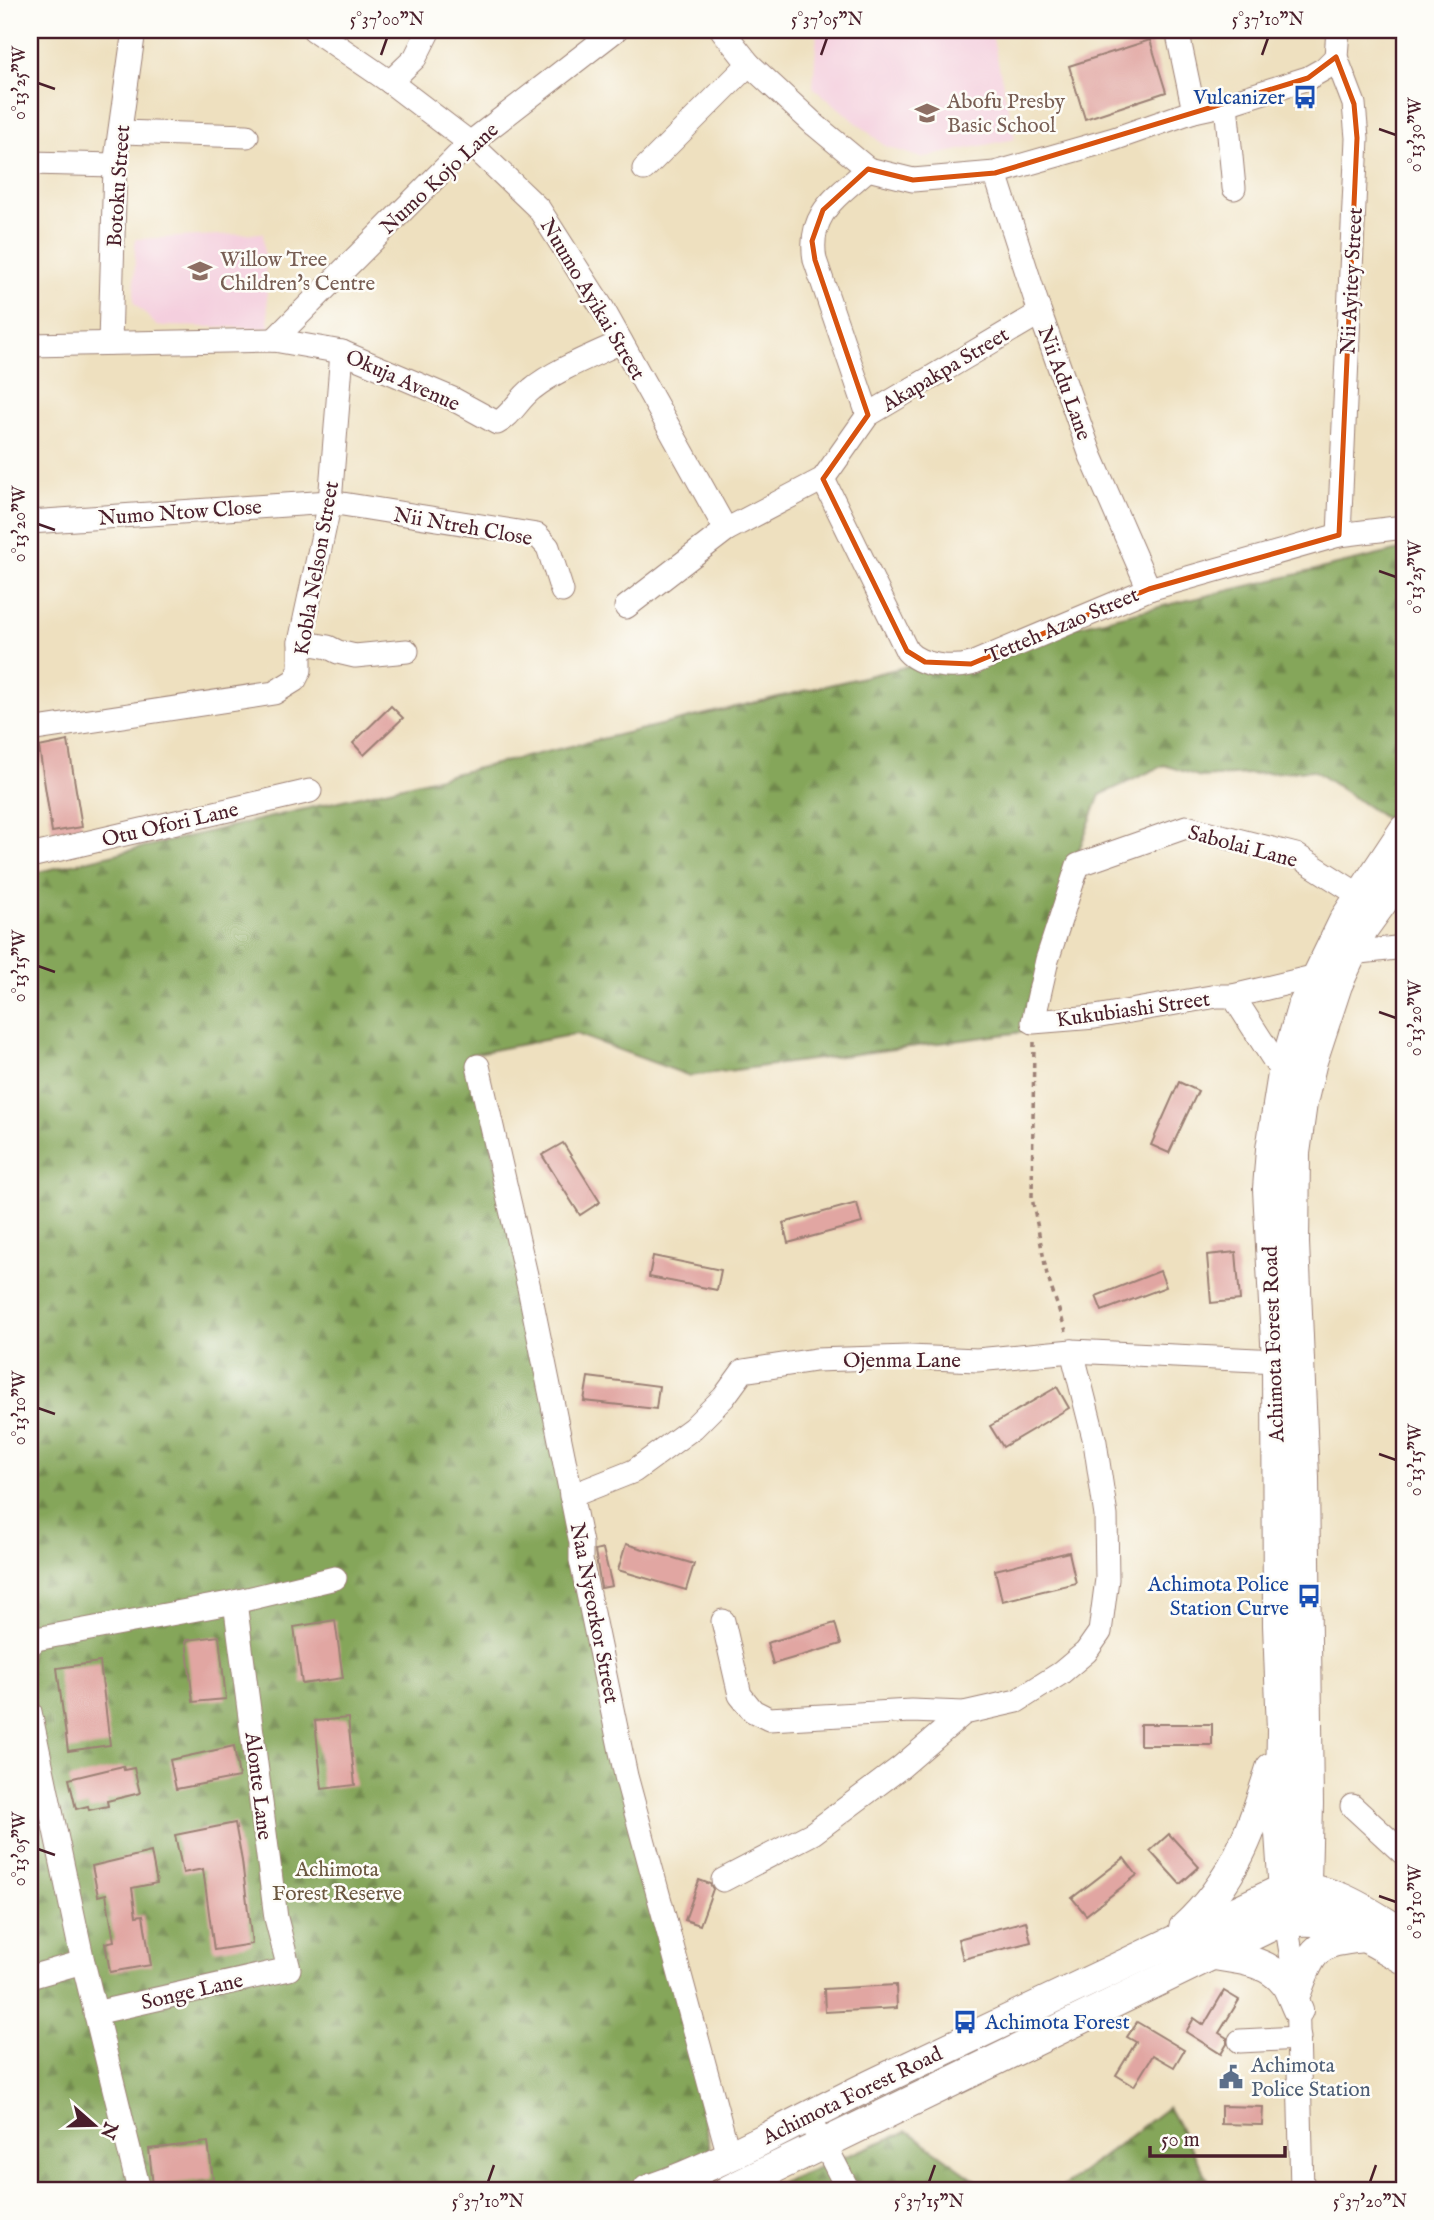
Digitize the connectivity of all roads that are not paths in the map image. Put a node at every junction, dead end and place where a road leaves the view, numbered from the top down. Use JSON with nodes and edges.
{"nodes":[{"id":1,"x":134,"y":30,"type":"edge"},
{"id":2,"x":314,"y":30,"type":"edge"},
{"id":3,"x":429,"y":30,"type":"edge"},
{"id":4,"x":616,"y":30,"type":"edge"},
{"id":5,"x":722,"y":30,"type":"edge"},
{"id":6,"x":1177,"y":30,"type":"edge"},
{"id":7,"x":1338,"y":30,"type":"edge"},
{"id":8,"x":1336,"y":57,"type":"junction"},
{"id":9,"x":749,"y":64,"type":"junction"},
{"id":10,"x":390,"y":82,"type":"junction"},
{"id":11,"x":1226,"y":104,"type":"junction"},
{"id":12,"x":1194,"y":111,"type":"junction"},
{"id":13,"x":121,"y":132,"type":"junction"},
{"id":14,"x":247,"y":136,"type":"dead end"},
{"id":15,"x":470,"y":143,"type":"junction"},
{"id":16,"x":30,"y":163,"type":"edge"},
{"id":17,"x":115,"y":165,"type":"junction"},
{"id":18,"x":645,"y":169,"type":"dead end"},
{"id":19,"x":868,"y":169,"type":"junction"},
{"id":20,"x":995,"y":173,"type":"junction"},
{"id":21,"x":1234,"y":188,"type":"dead end"},
{"id":22,"x":1040,"y":313,"type":"junction"},
{"id":23,"x":274,"y":340,"type":"junction"},
{"id":24,"x":621,"y":342,"type":"junction"},
{"id":25,"x":110,"y":343,"type":"junction"},
{"id":26,"x":30,"y":345,"type":"edge"},
{"id":27,"x":342,"y":352,"type":"junction"},
{"id":28,"x":868,"y":415,"type":"junction"},
{"id":29,"x":823,"y":479,"type":"junction"},
{"id":30,"x":330,"y":502,"type":"junction"},
{"id":31,"x":30,"y":522,"type":"edge"},
{"id":32,"x":1404,"y":527,"type":"edge"},
{"id":33,"x":726,"y":530,"type":"junction"},
{"id":34,"x":1339,"y":535,"type":"junction"},
{"id":35,"x":1149,"y":589,"type":"junction"},
{"id":36,"x":562,"y":591,"type":"dead end"},
{"id":37,"x":626,"y":607,"type":"dead end"},
{"id":38,"x":300,"y":642,"type":"junction"},
{"id":39,"x":407,"y":650,"type":"dead end"},
{"id":40,"x":30,"y":730,"type":"edge"},
{"id":41,"x":310,"y":791,"type":"dead end"},
{"id":42,"x":1404,"y":830,"type":"edge"},
{"id":43,"x":30,"y":856,"type":"edge"},
{"id":44,"x":1404,"y":872,"type":"edge"},
{"id":45,"x":1359,"y":895,"type":"junction"},
{"id":46,"x":1404,"y":947,"type":"edge"},
{"id":47,"x":1352,"y":953,"type":"junction"},
{"id":48,"x":1317,"y":976,"type":"junction"},
{"id":49,"x":1233,"y":996,"type":"junction"},
{"id":50,"x":1033,"y":1023,"type":"joint"},
{"id":51,"x":478,"y":1066,"type":"dead end"},
{"id":52,"x":1283,"y":1074,"type":"junction"},
{"id":53,"x":1072,"y":1351,"type":"junction"},
{"id":54,"x":1277,"y":1361,"type":"junction"},
{"id":55,"x":571,"y":1496,"type":"junction"},
{"id":56,"x":335,"y":1578,"type":"dead end"},
{"id":57,"x":235,"y":1602,"type":"junction"},
{"id":58,"x":723,"y":1621,"type":"dead end"},
{"id":59,"x":33,"y":1642,"type":"edge"},
{"id":60,"x":30,"y":1712,"type":"edge"},
{"id":61,"x":964,"y":1713,"type":"junction"},
{"id":62,"x":1282,"y":1731,"type":"junction"},
{"id":63,"x":1308,"y":1804,"type":"junction"},
{"id":64,"x":1352,"y":1806,"type":"dead end"},
{"id":65,"x":1404,"y":1854,"type":"edge"},
{"id":66,"x":723,"y":1880,"type":"dead end"},
{"id":67,"x":1293,"y":1888,"type":"junction"},
{"id":68,"x":1295,"y":1921,"type":"junction"},
{"id":69,"x":1368,"y":1925,"type":"junction"},
{"id":70,"x":1404,"y":1934,"type":"edge"},
{"id":71,"x":1164,"y":1946,"type":"junction"},
{"id":72,"x":1214,"y":1955,"type":"junction"},
{"id":73,"x":1404,"y":1959,"type":"edge"},
{"id":74,"x":83,"y":1962,"type":"junction"},
{"id":75,"x":289,"y":1969,"type":"joint"},
{"id":76,"x":30,"y":1977,"type":"edge"},
{"id":77,"x":95,"y":2013,"type":"junction"},
{"id":78,"x":1298,"y":2013,"type":"junction"},
{"id":79,"x":1240,"y":2041,"type":"dead end"},
{"id":80,"x":805,"y":2116,"type":"junction"},
{"id":81,"x":825,"y":2145,"type":"junction"},
{"id":82,"x":729,"y":2156,"type":"junction"},
{"id":83,"x":139,"y":2190,"type":"edge"},
{"id":84,"x":648,"y":2190,"type":"edge"},
{"id":85,"x":729,"y":2190,"type":"edge"},
{"id":86,"x":848,"y":2190,"type":"edge"},
{"id":87,"x":1302,"y":2190,"type":"edge"}],
"edges":[{"from":1,"to":13,"type":"street","name":"Botoku Street"},
{"from":2,"to":10,"type":"street","name":"Nuumo Ayikai Street"},
{"from":3,"to":10,"type":"street"},
{"from":4,"to":15,"type":"street","name":"Numo Kojo Lane"},
{"from":5,"to":9,"type":"street"},
{"from":6,"to":12,"type":"street"},
{"from":7,"to":8,"type":"street","name":"Nii Ayitey Street"},
{"from":8,"to":11,"type":"street"},
{"from":8,"to":34,"type":"street","name":"Nii Ayitey Street"},
{"from":9,"to":18,"type":"street"},
{"from":9,"to":19,"type":"street"},
{"from":10,"to":15,"type":"street","name":"Nuumo Ayikai Street"},
{"from":11,"to":12,"type":"street"},
{"from":11,"to":21,"type":"street"},
{"from":12,"to":20,"type":"street"},
{"from":13,"to":14,"type":"street"},
{"from":13,"to":17,"type":"street","name":"Botoku Street"},
{"from":15,"to":23,"type":"street","name":"Numo Kojo Lane"},
{"from":15,"to":24,"type":"street","name":"Nuumo Ayikai Street"},
{"from":16,"to":17,"type":"street"},
{"from":17,"to":25,"type":"street","name":"Botoku Street"},
{"from":19,"to":20,"type":"street"},
{"from":19,"to":28,"type":"street"},
{"from":20,"to":22,"type":"street","name":"Nii Adu Lane"},
{"from":22,"to":28,"type":"street","name":"Akapakpa Street"},
{"from":22,"to":35,"type":"street","name":"Nii Adu Lane"},
{"from":23,"to":25,"type":"street","name":"Okuja Avenue"},
{"from":23,"to":27,"type":"street","name":"Okuja Avenue"},
{"from":24,"to":27,"type":"street","name":"Okuja Avenue"},
{"from":24,"to":33,"type":"street","name":"Nuumo Ayikai Street"},
{"from":25,"to":26,"type":"street","name":"Okuja Avenue"},
{"from":27,"to":30,"type":"street","name":"Kobla Nelson Street"},
{"from":28,"to":29,"type":"street","name":"Akapakpa Street"},
{"from":29,"to":33,"type":"street","name":"Akapakpa Street"},
{"from":29,"to":35,"type":"street","name":"Tetteh Azao Street"},
{"from":30,"to":31,"type":"street","name":"Numo Ntow Close"},
{"from":30,"to":36,"type":"street","name":"Nii Ntreh Close"},
{"from":30,"to":38,"type":"street","name":"Kobla Nelson Street"},
{"from":32,"to":34,"type":"street","name":"Tetteh Azao Street"},
{"from":33,"to":37,"type":"street","name":"Akapakpa Street"},
{"from":34,"to":35,"type":"street","name":"Tetteh Azao Street"},
{"from":38,"to":39,"type":"street"},
{"from":38,"to":40,"type":"street","name":"Kobla Nelson Street"},
{"from":41,"to":43,"type":"street","name":"Otu Ofori Lane"},
{"from":42,"to":45,"type":"main road","name":"Achimota Forest Road"},
{"from":44,"to":47,"type":"main road","name":"Achimota Forest Road"},
{"from":45,"to":48,"type":"main road","name":"Achimota Forest Road"},
{"from":45,"to":50,"type":"street","name":"Sabolai Lane"},
{"from":46,"to":47,"type":"street"},
{"from":47,"to":63,"type":"main road","name":"Achimota Forest Road"},
{"from":48,"to":49,"type":"street","name":"Kukubiashi Street"},
{"from":48,"to":52,"type":"main road","name":"Achimota Forest Road"},
{"from":49,"to":50,"type":"street","name":"Kukubiashi Street"},
{"from":49,"to":52,"type":"street","name":"Kukubiashi Street"},
{"from":51,"to":55,"type":"street","name":"Naa Nyeorkor Street"},
{"from":52,"to":54,"type":"main road","name":"Achimota Forest Road"},
{"from":53,"to":54,"type":"street","name":"Ojenma Lane"},
{"from":53,"to":55,"type":"street","name":"Ojenma Lane"},
{"from":53,"to":61,"type":"street"},
{"from":54,"to":62,"type":"main road","name":"Achimota Forest Road"},
{"from":55,"to":82,"type":"street","name":"Naa Nyeorkor Street"},
{"from":56,"to":57,"type":"street"},
{"from":57,"to":59,"type":"street"},
{"from":57,"to":75,"type":"street","name":"Alonte Lane"},
{"from":58,"to":61,"type":"street"},
{"from":60,"to":74,"type":"street"},
{"from":61,"to":66,"type":"street"},
{"from":62,"to":67,"type":"main road","name":"Achimota Forest Road"},
{"from":62,"to":71,"type":"main road"},
{"from":63,"to":67,"type":"main road","name":"Achimota Forest Road"},
{"from":63,"to":69,"type":"main road"},
{"from":64,"to":65,"type":"street"},
{"from":67,"to":68,"type":"main road","name":"Achimota Forest Road"},
{"from":67,"to":69,"type":"main road"},
{"from":67,"to":71,"type":"main road","name":"Achimota Forest Road"},
{"from":68,"to":69,"type":"main road"},
{"from":68,"to":72,"type":"main road","name":"Achimota Forest Road"},
{"from":68,"to":78,"type":"street"},
{"from":69,"to":70,"type":"main road"},
{"from":69,"to":73,"type":"main road"},
{"from":69,"to":78,"type":"main road"},
{"from":71,"to":80,"type":"main road","name":"Achimota Forest Road"},
{"from":72,"to":78,"type":"main road"},
{"from":72,"to":81,"type":"main road","name":"Achimota Forest Road"},
{"from":74,"to":76,"type":"street"},
{"from":74,"to":77,"type":"street"},
{"from":75,"to":77,"type":"street","name":"Songe Lane"},
{"from":77,"to":83,"type":"street"},
{"from":78,"to":79,"type":"street"},
{"from":78,"to":87,"type":"street"},
{"from":80,"to":81,"type":"street"},
{"from":80,"to":82,"type":"main road","name":"Achimota Forest Road"},
{"from":81,"to":85,"type":"main road","name":"Achimota Forest Road"},
{"from":81,"to":86,"type":"street"},
{"from":82,"to":84,"type":"main road","name":"Achimota Forest Road"}]}
